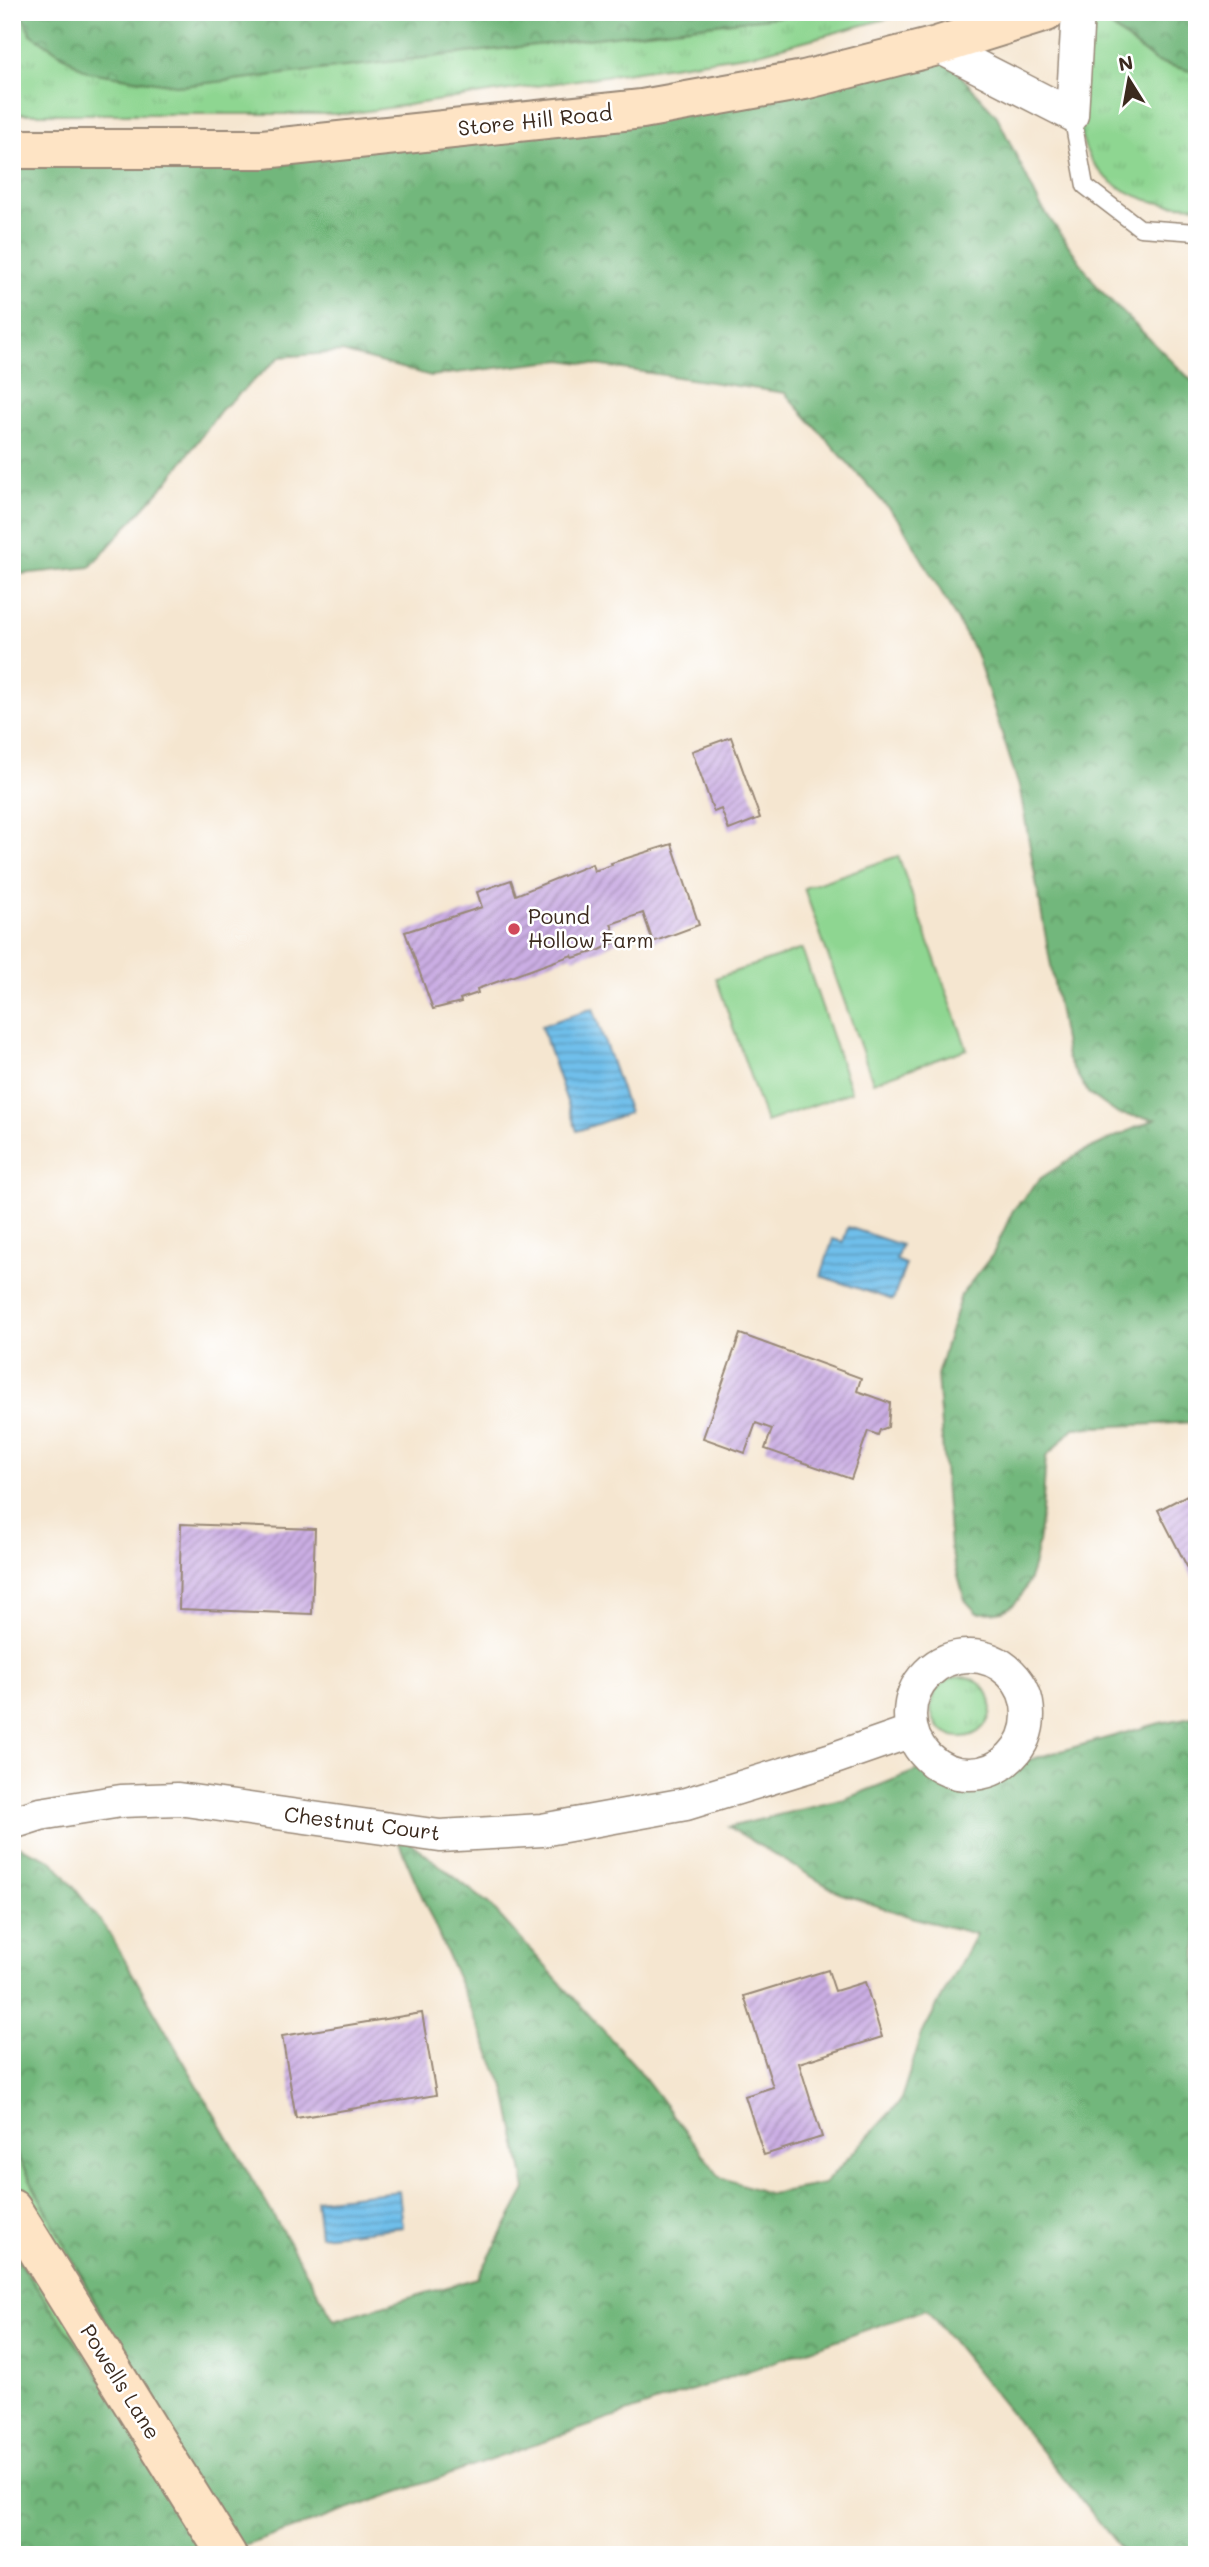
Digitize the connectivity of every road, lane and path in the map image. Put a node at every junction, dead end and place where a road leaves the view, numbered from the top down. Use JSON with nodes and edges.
{"nodes":[{"id":1,"x":1046,"y":12,"type":"edge"},
{"id":2,"x":1078,"y":12,"type":"edge"},
{"id":3,"x":937,"y":46,"type":"junction"},
{"id":4,"x":1072,"y":115,"type":"junction"},
{"id":5,"x":12,"y":149,"type":"edge"},
{"id":6,"x":1197,"y":232,"type":"edge"},
{"id":7,"x":912,"y":1731,"type":"dead end"},
{"id":8,"x":12,"y":1823,"type":"edge"},
{"id":9,"x":12,"y":2209,"type":"edge"},
{"id":10,"x":227,"y":2555,"type":"edge"}],
"edges":[{"from":1,"to":3,"type":"main road","name":"Store Hill Road"},
{"from":2,"to":4,"type":"street"},
{"from":3,"to":4,"type":"street"},
{"from":3,"to":5,"type":"main road","name":"Store Hill Road"},
{"from":4,"to":6,"type":"lane"},
{"from":7,"to":8,"type":"street","name":"Chestnut Court"},
{"from":9,"to":10,"type":"main road","name":"Powells Lane"}]}
